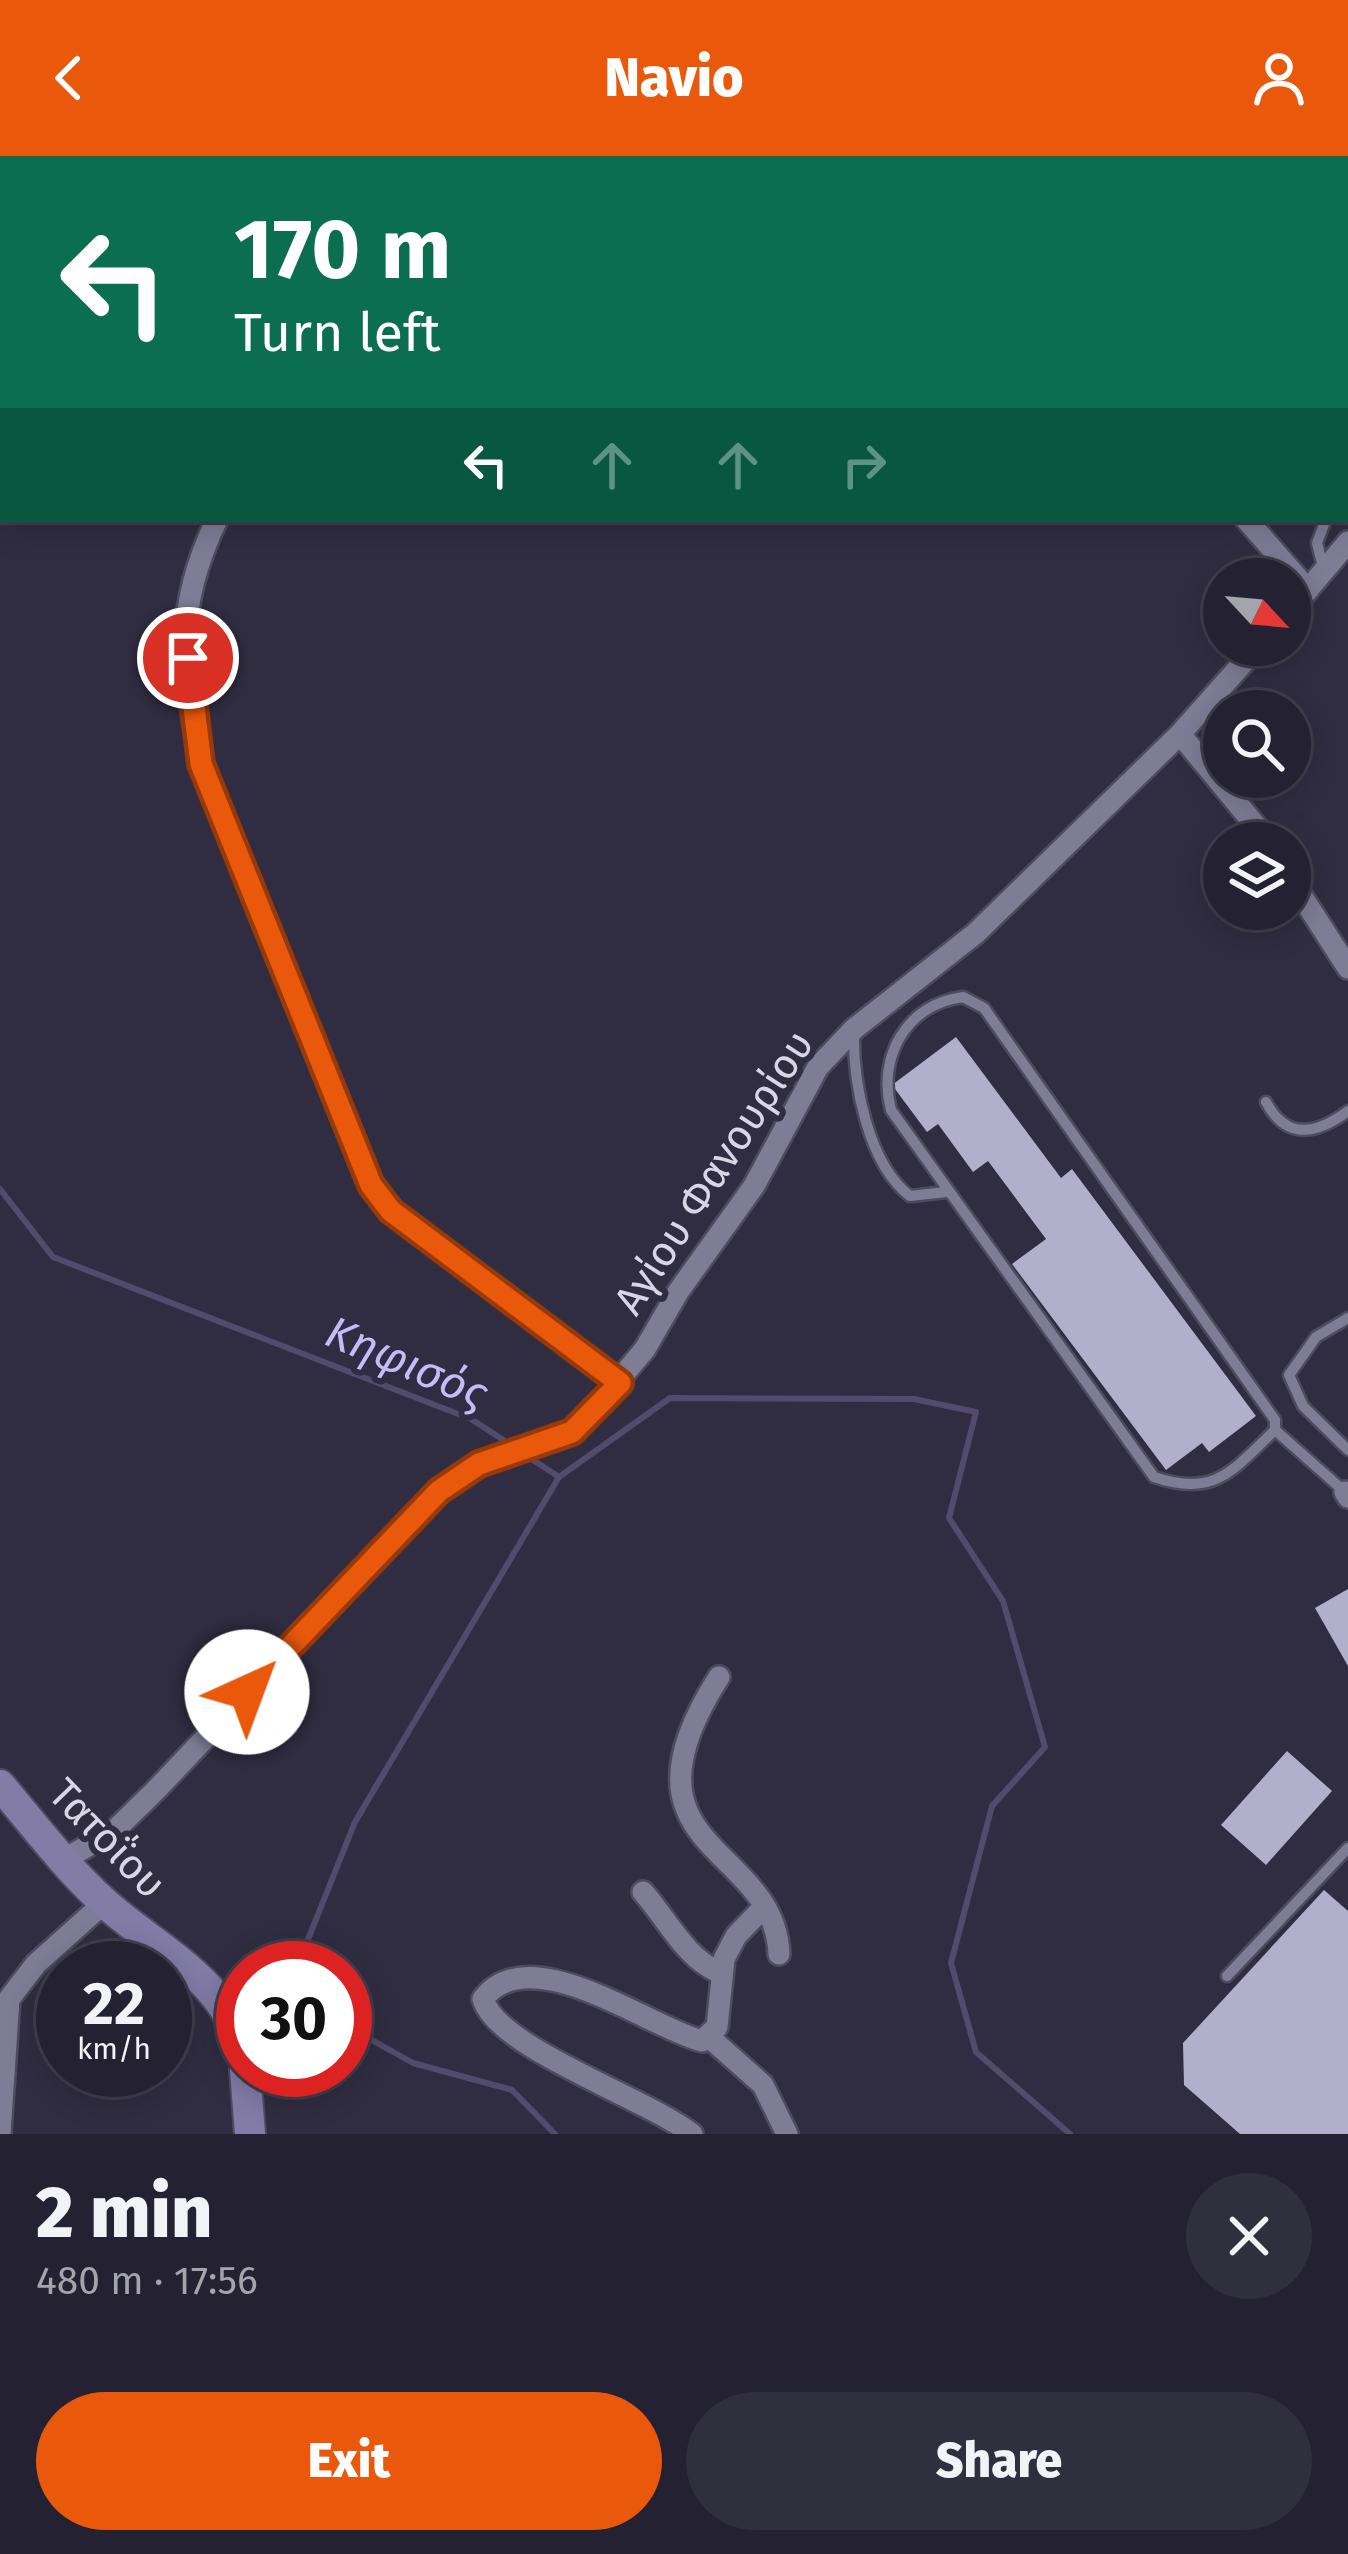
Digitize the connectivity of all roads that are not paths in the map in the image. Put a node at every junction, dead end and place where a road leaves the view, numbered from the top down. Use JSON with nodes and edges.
{"nodes":[{"id":1,"x":216,"y":522,"type":"edge"},
{"id":2,"x":1249,"y":522,"type":"edge"},
{"id":3,"x":1325,"y":522,"type":"edge"},
{"id":4,"x":1348,"y":542,"type":"edge"},
{"id":5,"x":1280,"y":558,"type":"edge"},
{"id":6,"x":1324,"y":571,"type":"junction"},
{"id":7,"x":1311,"y":586,"type":"edge"},
{"id":8,"x":1240,"y":666,"type":"edge"},
{"id":9,"x":1180,"y":734,"type":"junction"},
{"id":10,"x":1253,"y":822,"type":"edge"},
{"id":11,"x":1311,"y":911,"type":"edge"},
{"id":12,"x":1348,"y":968,"type":"edge"},
{"id":13,"x":854,"y":1029,"type":"junction"},
{"id":14,"x":1266,"y":1102,"type":"dead end"},
{"id":15,"x":1348,"y":1111,"type":"edge"},
{"id":16,"x":946,"y":1192,"type":"junction"},
{"id":17,"x":1348,"y":1318,"type":"edge"},
{"id":18,"x":620,"y":1383,"type":"junction"},
{"id":19,"x":1275,"y":1430,"type":"junction"},
{"id":20,"x":1348,"y":1450,"type":"edge"},
{"id":21,"x":1346,"y":1495,"type":"edge"},
{"id":22,"x":719,"y":1678,"type":"dead end"},
{"id":23,"x":5,"y":1800,"type":"edge"},
{"id":24,"x":1348,"y":1848,"type":"edge"},
{"id":25,"x":64,"y":1860,"type":"junction"},
{"id":26,"x":643,"y":1892,"type":"dead end"},
{"id":27,"x":104,"y":1903,"type":"junction"},
{"id":28,"x":763,"y":1909,"type":"junction"},
{"id":29,"x":779,"y":1954,"type":"dead end"},
{"id":30,"x":719,"y":1972,"type":"junction"},
{"id":31,"x":1228,"y":1976,"type":"dead end"},
{"id":32,"x":216,"y":1995,"type":"edge"},
{"id":33,"x":710,"y":2038,"type":"junction"},
{"id":34,"x":247,"y":2097,"type":"edge"},
{"id":35,"x":0,"y":2133,"type":"edge"},
{"id":36,"x":250,"y":2134,"type":"edge"},
{"id":37,"x":692,"y":2134,"type":"edge"},
{"id":38,"x":787,"y":2134,"type":"edge"}],
"edges":[{"from":1,"to":18,"type":"street"},
{"from":2,"to":5,"type":"street"},
{"from":3,"to":6,"type":"lane"},
{"from":4,"to":6,"type":"street"},
{"from":6,"to":7,"type":"street"},
{"from":8,"to":9,"type":"street","name":"Αγίου Φανουρίου"},
{"from":9,"to":10,"type":"street"},
{"from":9,"to":13,"type":"street","name":"Αγίου Φανουρίου"},
{"from":11,"to":12,"type":"street"},
{"from":13,"to":16,"type":"lane"},
{"from":13,"to":18,"type":"street","name":"Αγίου Φανουρίου"},
{"from":14,"to":15,"type":"lane"},
{"from":16,"to":19,"type":"lane"},
{"from":16,"to":19,"type":"lane"},
{"from":17,"to":20,"type":"lane"},
{"from":18,"to":25,"type":"street","name":"Αγίου Φανουρίου"},
{"from":19,"to":21,"type":"lane"},
{"from":22,"to":28,"type":"street"},
{"from":23,"to":25,"type":"main road","name":"Τατοΐου"},
{"from":24,"to":31,"type":"lane"},
{"from":25,"to":27,"type":"main road","name":"Τατοΐου"},
{"from":26,"to":30,"type":"street"},
{"from":27,"to":32,"type":"main road","name":"Τατοΐου"},
{"from":27,"to":35,"type":"street"},
{"from":28,"to":29,"type":"street"},
{"from":28,"to":30,"type":"street"},
{"from":30,"to":33,"type":"street"},
{"from":33,"to":37,"type":"street"},
{"from":33,"to":38,"type":"street"},
{"from":34,"to":36,"type":"main road"}]}
